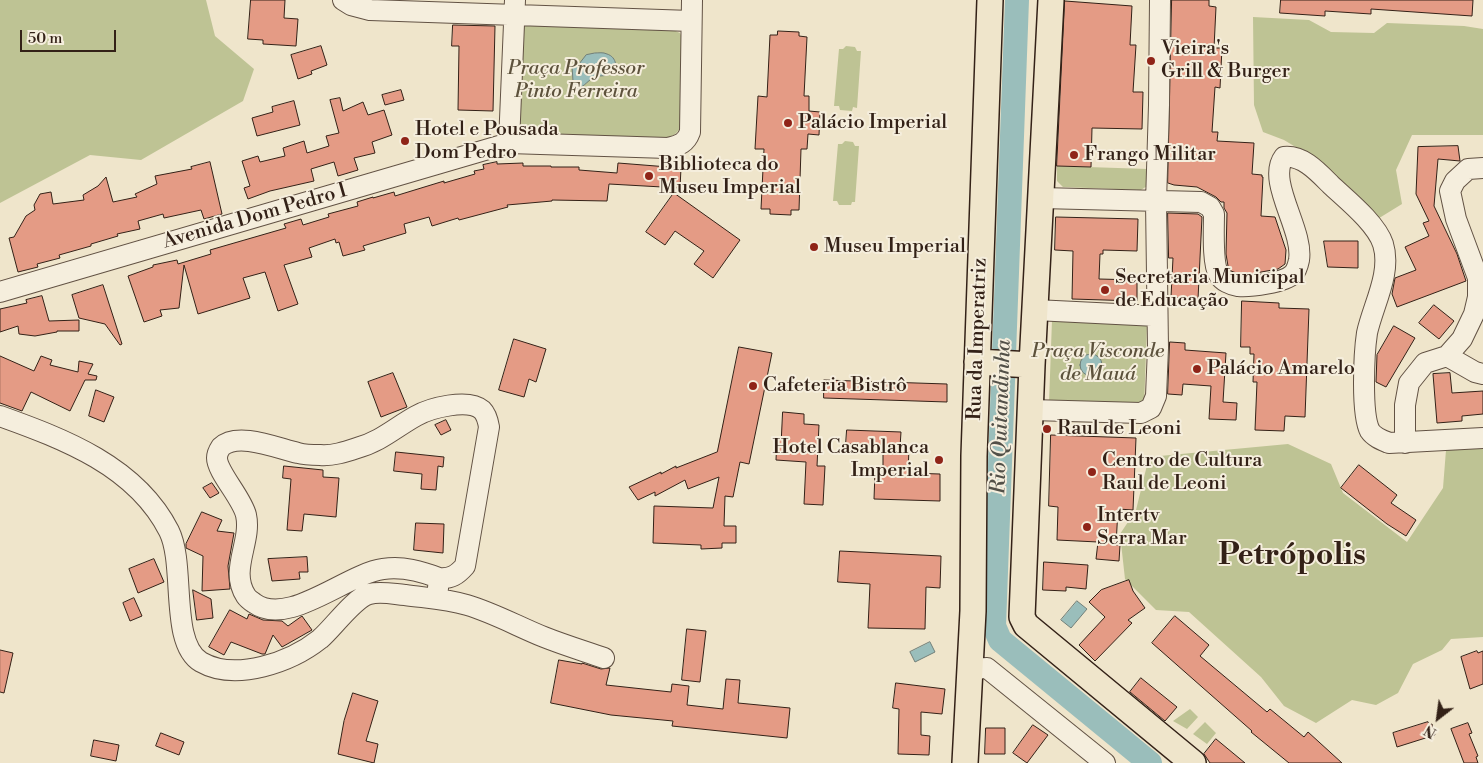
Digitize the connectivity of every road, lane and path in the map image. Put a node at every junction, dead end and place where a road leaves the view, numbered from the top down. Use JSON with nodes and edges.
{"nodes":[{"id":1,"x":344,"y":0,"type":"edge"},
{"id":2,"x":692,"y":0,"type":"edge"},
{"id":3,"x":990,"y":0,"type":"edge"},
{"id":4,"x":1051,"y":0,"type":"edge"},
{"id":5,"x":1160,"y":0,"type":"edge"},
{"id":6,"x":515,"y":7,"type":"edge"},
{"id":7,"x":691,"y":21,"type":"junction"},
{"id":8,"x":509,"y":143,"type":"junction"},
{"id":9,"x":1483,"y":168,"type":"edge"},
{"id":10,"x":1041,"y":198,"type":"junction"},
{"id":11,"x":1156,"y":202,"type":"junction"},
{"id":12,"x":0,"y":292,"type":"edge"},
{"id":13,"x":1035,"y":310,"type":"junction"},
{"id":14,"x":1156,"y":316,"type":"junction"},
{"id":15,"x":1447,"y":356,"type":"junction"},
{"id":16,"x":977,"y":362,"type":"junction"},
{"id":17,"x":1032,"y":364,"type":"junction"},
{"id":18,"x":1483,"y":374,"type":"edge"},
{"id":19,"x":1031,"y":410,"type":"junction"},
{"id":20,"x":0,"y":416,"type":"edge"},
{"id":21,"x":1483,"y":438,"type":"edge"},
{"id":22,"x":1405,"y":443,"type":"junction"},
{"id":23,"x":439,"y":578,"type":"junction"},
{"id":24,"x":437,"y":598,"type":"junction"},
{"id":25,"x":604,"y":658,"type":"dead end"},
{"id":26,"x":968,"y":678,"type":"junction"},
{"id":27,"x":965,"y":763,"type":"edge"},
{"id":28,"x":1105,"y":763,"type":"edge"},
{"id":29,"x":1193,"y":763,"type":"edge"}],
"edges":[{"from":1,"to":6,"type":"street"},
{"from":2,"to":7,"type":"street"},
{"from":3,"to":16,"type":"main road","name":"Rua da Imperatriz"},
{"from":4,"to":10,"type":"main road"},
{"from":5,"to":11,"type":"street"},
{"from":6,"to":7,"type":"street"},
{"from":6,"to":8,"type":"street"},
{"from":7,"to":8,"type":"street"},
{"from":8,"to":12,"type":"street","name":"Avenida Dom Pedro I"},
{"from":9,"to":15,"type":"street"},
{"from":10,"to":11,"type":"street"},
{"from":10,"to":13,"type":"main road"},
{"from":11,"to":14,"type":"street"},
{"from":11,"to":22,"type":"street"},
{"from":13,"to":14,"type":"street"},
{"from":13,"to":17,"type":"main road"},
{"from":14,"to":19,"type":"street"},
{"from":15,"to":18,"type":"street"},
{"from":15,"to":22,"type":"street"},
{"from":16,"to":17,"type":"main road"},
{"from":16,"to":26,"type":"main road","name":"Rua da Imperatriz"},
{"from":17,"to":19,"type":"main road"},
{"from":19,"to":29,"type":"main road"},
{"from":20,"to":24,"type":"street"},
{"from":21,"to":22,"type":"street"},
{"from":23,"to":23,"type":"street"},
{"from":23,"to":24,"type":"street"},
{"from":24,"to":25,"type":"street"},
{"from":26,"to":27,"type":"main road","name":"Rua da Imperatriz"},
{"from":26,"to":28,"type":"street"}]}
